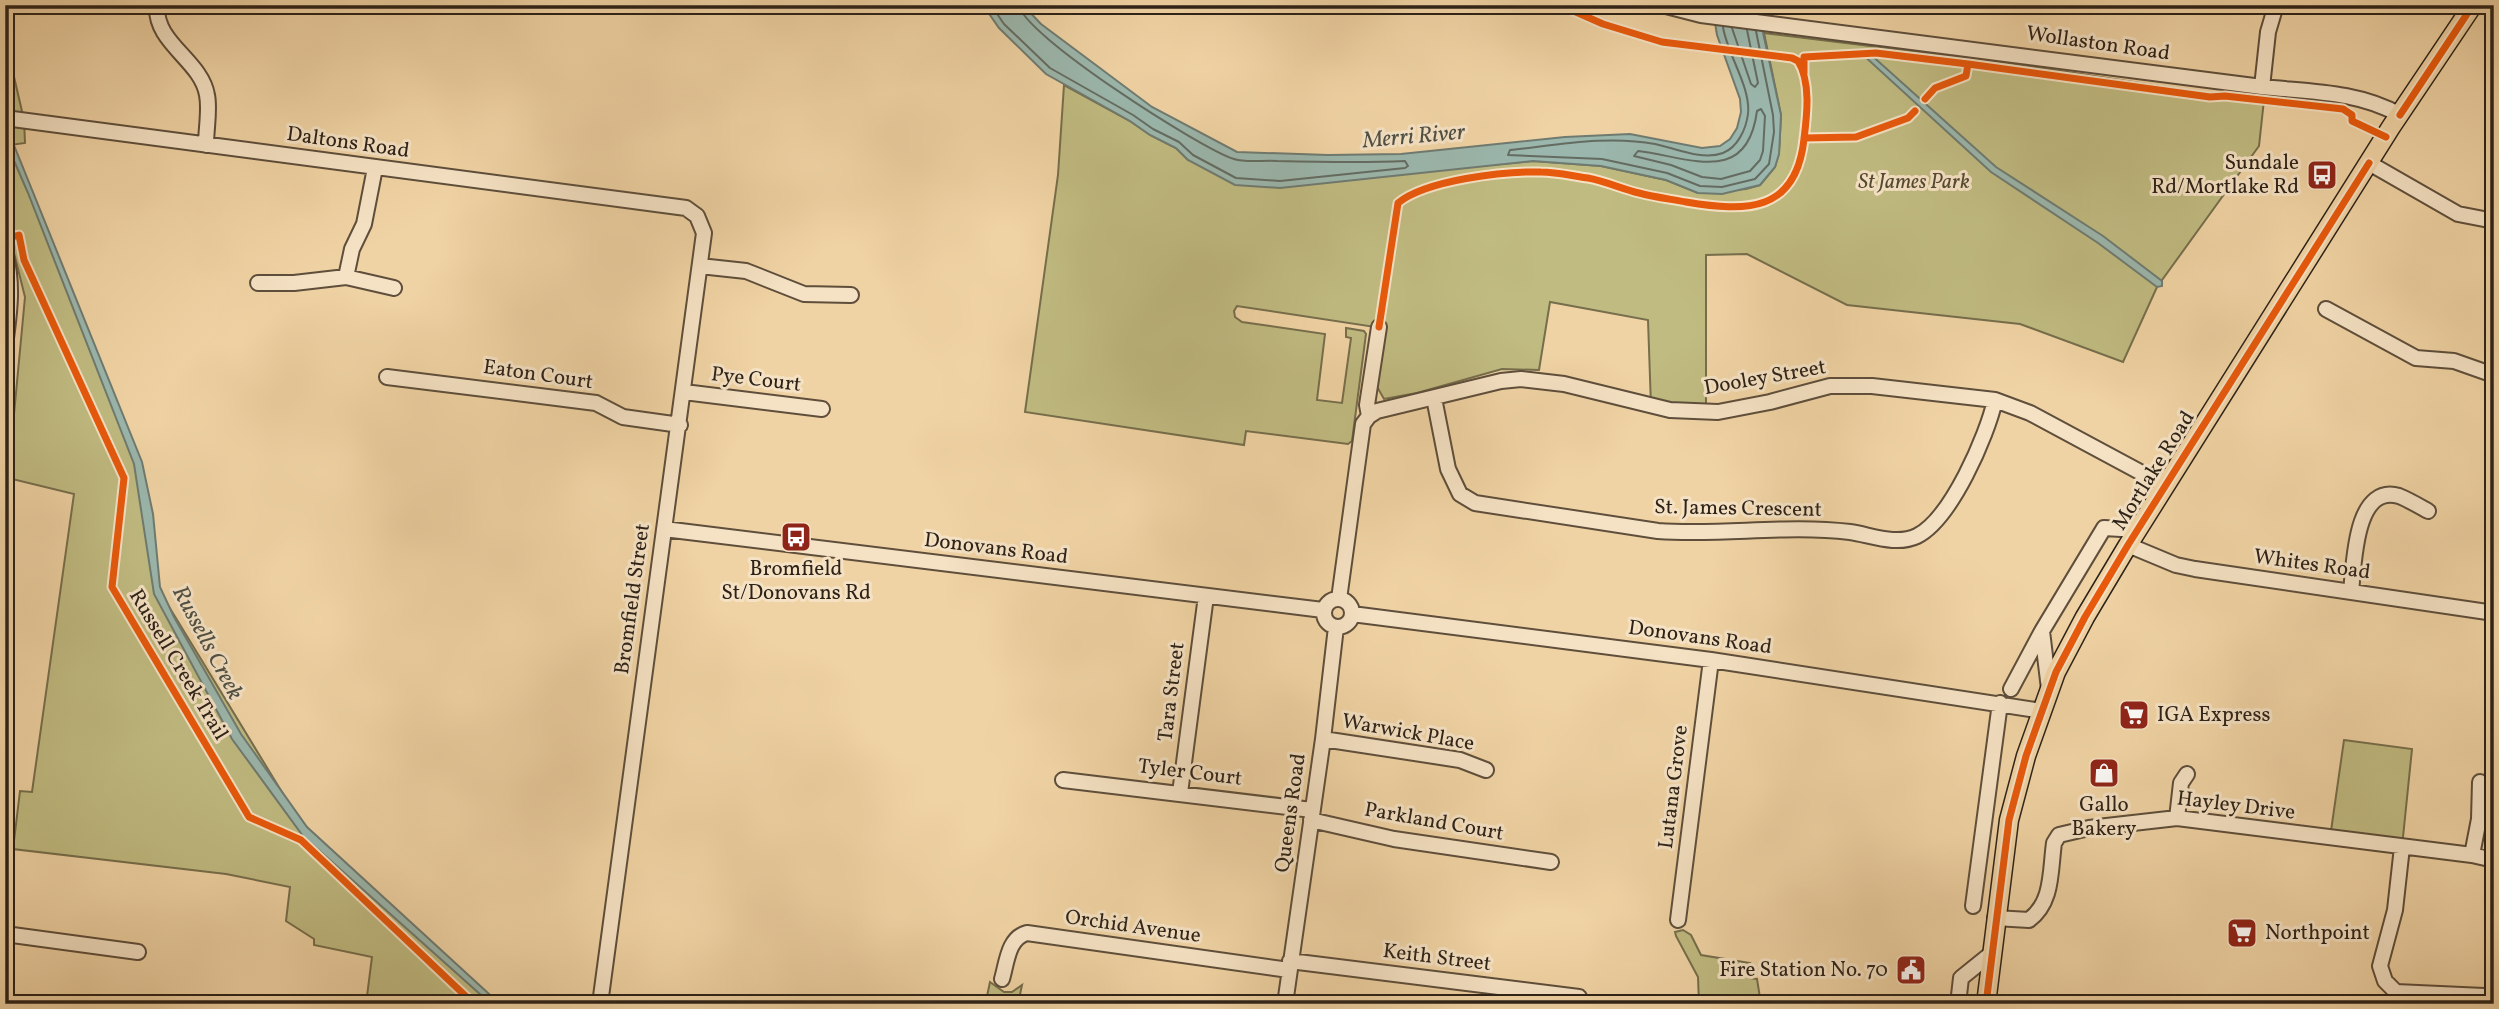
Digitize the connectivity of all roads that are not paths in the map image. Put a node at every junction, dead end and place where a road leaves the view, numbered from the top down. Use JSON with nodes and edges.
{"nodes":[{"id":1,"x":157,"y":5,"type":"edge"},
{"id":2,"x":1662,"y":5,"type":"edge"},
{"id":3,"x":2276,"y":5,"type":"edge"},
{"id":4,"x":2473,"y":5,"type":"edge"},
{"id":5,"x":2262,"y":87,"type":"junction"},
{"id":6,"x":2400,"y":115,"type":"junction"},
{"id":7,"x":5,"y":118,"type":"edge"},
{"id":8,"x":206,"y":145,"type":"junction"},
{"id":9,"x":2369,"y":163,"type":"junction"},
{"id":10,"x":375,"y":168,"type":"junction"},
{"id":11,"x":686,"y":208,"type":"joint"},
{"id":12,"x":2494,"y":221,"type":"edge"},
{"id":13,"x":5,"y":253,"type":"edge"},
{"id":14,"x":700,"y":266,"type":"junction"},
{"id":15,"x":346,"y":277,"type":"junction"},
{"id":16,"x":258,"y":283,"type":"dead end"},
{"id":17,"x":394,"y":288,"type":"dead end"},
{"id":18,"x":851,"y":295,"type":"dead end"},
{"id":19,"x":2326,"y":310,"type":"dead end"},
{"id":20,"x":1379,"y":327,"type":"dead end"},
{"id":21,"x":5,"y":346,"type":"edge"},
{"id":22,"x":2488,"y":373,"type":"dead end"},
{"id":23,"x":387,"y":377,"type":"dead end"},
{"id":24,"x":684,"y":392,"type":"junction"},
{"id":25,"x":1434,"y":398,"type":"junction"},
{"id":26,"x":1995,"y":400,"type":"junction"},
{"id":27,"x":822,"y":409,"type":"dead end"},
{"id":28,"x":1366,"y":420,"type":"junction"},
{"id":29,"x":680,"y":425,"type":"junction"},
{"id":30,"x":2166,"y":486,"type":"junction"},
{"id":31,"x":2428,"y":511,"type":"dead end"},
{"id":32,"x":664,"y":529,"type":"junction"},
{"id":33,"x":2133,"y":537,"type":"junction"},
{"id":34,"x":2351,"y":592,"type":"junction"},
{"id":35,"x":1206,"y":596,"type":"junction"},
{"id":36,"x":1339,"y":599,"type":"junction"},
{"id":37,"x":1323,"y":610,"type":"junction"},
{"id":38,"x":2494,"y":613,"type":"edge"},
{"id":39,"x":1352,"y":614,"type":"junction"},
{"id":40,"x":1336,"y":627,"type":"junction"},
{"id":41,"x":2042,"y":631,"type":"junction"},
{"id":42,"x":1711,"y":660,"type":"junction"},
{"id":43,"x":2011,"y":689,"type":"dead end"},
{"id":44,"x":2049,"y":691,"type":"junction"},
{"id":45,"x":2000,"y":703,"type":"junction"},
{"id":46,"x":2042,"y":711,"type":"junction"},
{"id":47,"x":1323,"y":739,"type":"junction"},
{"id":48,"x":1486,"y":770,"type":"dead end"},
{"id":49,"x":2187,"y":774,"type":"dead end"},
{"id":50,"x":1063,"y":780,"type":"dead end"},
{"id":51,"x":2480,"y":782,"type":"dead end"},
{"id":52,"x":1180,"y":793,"type":"junction"},
{"id":53,"x":1311,"y":815,"type":"junction"},
{"id":54,"x":2177,"y":818,"type":"junction"},
{"id":55,"x":2402,"y":847,"type":"junction"},
{"id":56,"x":2472,"y":855,"type":"junction"},
{"id":57,"x":2494,"y":860,"type":"edge"},
{"id":58,"x":1551,"y":862,"type":"dead end"},
{"id":59,"x":1973,"y":906,"type":"dead end"},
{"id":60,"x":1995,"y":918,"type":"junction"},
{"id":61,"x":1678,"y":920,"type":"dead end"},
{"id":62,"x":5,"y":934,"type":"edge"},
{"id":63,"x":138,"y":952,"type":"dead end"},
{"id":64,"x":1992,"y":953,"type":"junction"},
{"id":65,"x":1289,"y":966,"type":"junction"},
{"id":66,"x":1002,"y":979,"type":"dead end"},
{"id":67,"x":2484,"y":996,"type":"dead end"},
{"id":68,"x":1579,"y":997,"type":"dead end"},
{"id":69,"x":600,"y":1004,"type":"edge"},
{"id":70,"x":1285,"y":1004,"type":"edge"},
{"id":71,"x":1958,"y":1004,"type":"edge"},
{"id":72,"x":1986,"y":1004,"type":"edge"}],
"edges":[{"from":1,"to":8,"type":"street"},
{"from":2,"to":5,"type":"street","name":"Wollaston Road"},
{"from":3,"to":5,"type":"street"},
{"from":4,"to":6,"type":"main road","name":"Mortlake Road"},
{"from":5,"to":6,"type":"street","name":"Wollaston Road"},
{"from":6,"to":9,"type":"main road","name":"Mortlake Road"},
{"from":7,"to":8,"type":"street","name":"Daltons Road"},
{"from":8,"to":10,"type":"street","name":"Daltons Road"},
{"from":9,"to":12,"type":"street"},
{"from":9,"to":30,"type":"main road","name":"Mortlake Road"},
{"from":10,"to":11,"type":"street","name":"Daltons Road"},
{"from":10,"to":15,"type":"street"},
{"from":11,"to":14,"type":"street","name":"Bromfield Street"},
{"from":13,"to":21,"type":"street"},
{"from":14,"to":18,"type":"street"},
{"from":14,"to":24,"type":"street","name":"Bromfield Street"},
{"from":15,"to":16,"type":"street"},
{"from":15,"to":17,"type":"street"},
{"from":19,"to":22,"type":"street"},
{"from":20,"to":28,"type":"street"},
{"from":23,"to":29,"type":"street","name":"Eaton Court"},
{"from":24,"to":27,"type":"street","name":"Pye Court"},
{"from":24,"to":29,"type":"street","name":"Bromfield Street"},
{"from":25,"to":26,"type":"street","name":"Dooley Street"},
{"from":25,"to":26,"type":"street","name":"St. James Crescent"},
{"from":25,"to":28,"type":"street","name":"Dooley Street"},
{"from":26,"to":30,"type":"street","name":"Dooley Street"},
{"from":28,"to":36,"type":"street"},
{"from":29,"to":32,"type":"street","name":"Bromfield Street"},
{"from":30,"to":33,"type":"main road","name":"Mortlake Road"},
{"from":31,"to":34,"type":"street"},
{"from":32,"to":35,"type":"street","name":"Donovans Road"},
{"from":32,"to":69,"type":"street","name":"Bromfield Street"},
{"from":33,"to":34,"type":"street","name":"Whites Road"},
{"from":33,"to":41,"type":"street","name":"Mortlake Road"},
{"from":33,"to":44,"type":"main road","name":"Mortlake Road"},
{"from":34,"to":38,"type":"street","name":"Whites Road"},
{"from":35,"to":37,"type":"street","name":"Donovans Road"},
{"from":35,"to":52,"type":"street","name":"Tara Street"},
{"from":36,"to":37,"type":"street"},
{"from":36,"to":39,"type":"street"},
{"from":37,"to":40,"type":"street"},
{"from":39,"to":40,"type":"street"},
{"from":39,"to":42,"type":"street","name":"Donovans Road"},
{"from":40,"to":47,"type":"street","name":"Queens Road"},
{"from":41,"to":43,"type":"street","name":"Mortlake Road"},
{"from":41,"to":44,"type":"street","name":"Mortlake Road"},
{"from":42,"to":45,"type":"street","name":"Donovans Road"},
{"from":42,"to":61,"type":"street","name":"Lutana Grove"},
{"from":44,"to":46,"type":"main road","name":"Mortlake Road"},
{"from":45,"to":46,"type":"street","name":"Donovans Road"},
{"from":45,"to":59,"type":"street"},
{"from":46,"to":60,"type":"main road","name":"Mortlake Road"},
{"from":47,"to":48,"type":"street","name":"Warwick Place"},
{"from":47,"to":53,"type":"street","name":"Queens Road"},
{"from":49,"to":54,"type":"street"},
{"from":50,"to":52,"type":"street","name":"Tyler Court"},
{"from":51,"to":56,"type":"street"},
{"from":52,"to":53,"type":"street","name":"Tyler Court"},
{"from":53,"to":58,"type":"street","name":"Parkland Court"},
{"from":53,"to":65,"type":"street","name":"Queens Road"},
{"from":54,"to":55,"type":"street","name":"Hayley Drive"},
{"from":54,"to":60,"type":"street","name":"Hayley Drive"},
{"from":55,"to":56,"type":"street","name":"Hayley Drive"},
{"from":55,"to":67,"type":"street"},
{"from":56,"to":57,"type":"street","name":"Hayley Drive"},
{"from":60,"to":64,"type":"main road","name":"Mortlake Road"},
{"from":62,"to":63,"type":"street"},
{"from":64,"to":71,"type":"street"},
{"from":64,"to":72,"type":"main road","name":"Mortlake Road"},
{"from":65,"to":66,"type":"street","name":"Orchid Avenue"},
{"from":65,"to":68,"type":"street","name":"Keith Street"},
{"from":65,"to":70,"type":"street","name":"Queens Road"}]}
